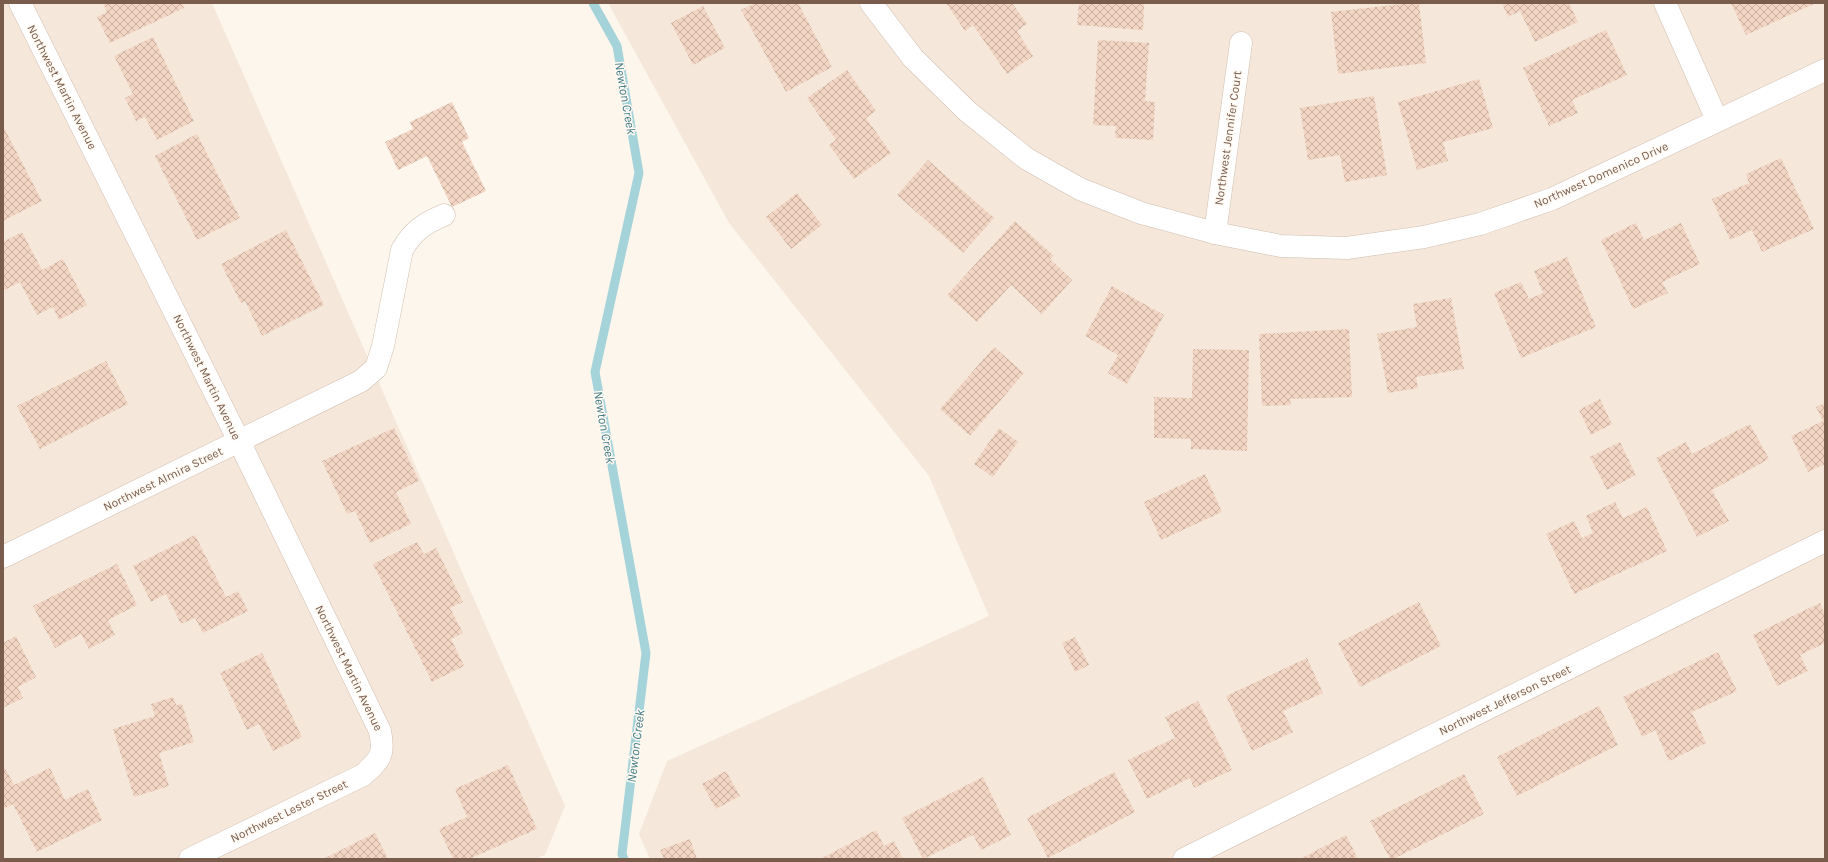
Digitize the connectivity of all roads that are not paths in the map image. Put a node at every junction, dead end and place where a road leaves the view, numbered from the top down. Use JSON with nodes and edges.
{"nodes":[{"id":1,"x":20,"y":3,"type":"edge"},
{"id":2,"x":871,"y":3,"type":"edge"},
{"id":3,"x":1665,"y":3,"type":"edge"},
{"id":4,"x":1241,"y":43,"type":"dead end"},
{"id":5,"x":1825,"y":70,"type":"edge"},
{"id":6,"x":1717,"y":120,"type":"junction"},
{"id":7,"x":444,"y":215,"type":"dead end"},
{"id":8,"x":1215,"y":233,"type":"junction"},
{"id":9,"x":239,"y":441,"type":"junction"},
{"id":10,"x":1825,"y":541,"type":"edge"},
{"id":11,"x":3,"y":557,"type":"edge"},
{"id":12,"x":382,"y":755,"type":"joint"},
{"id":13,"x":190,"y":859,"type":"edge"},
{"id":14,"x":1184,"y":859,"type":"edge"}],
"edges":[{"from":1,"to":9,"type":"street","name":"Northwest Martin Avenue"},
{"from":2,"to":8,"type":"street","name":"Northwest Domenico Drive"},
{"from":3,"to":6,"type":"street"},
{"from":4,"to":8,"type":"street","name":"Northwest Jennifer Court"},
{"from":5,"to":6,"type":"street","name":"Northwest Domenico Drive"},
{"from":6,"to":8,"type":"street","name":"Northwest Domenico Drive"},
{"from":7,"to":9,"type":"street","name":"Northwest Almira Street"},
{"from":9,"to":11,"type":"street","name":"Northwest Almira Street"},
{"from":9,"to":12,"type":"street","name":"Northwest Martin Avenue"},
{"from":10,"to":14,"type":"street","name":"Northwest Jefferson Street"},
{"from":12,"to":13,"type":"street","name":"Northwest Lester Street"}]}
